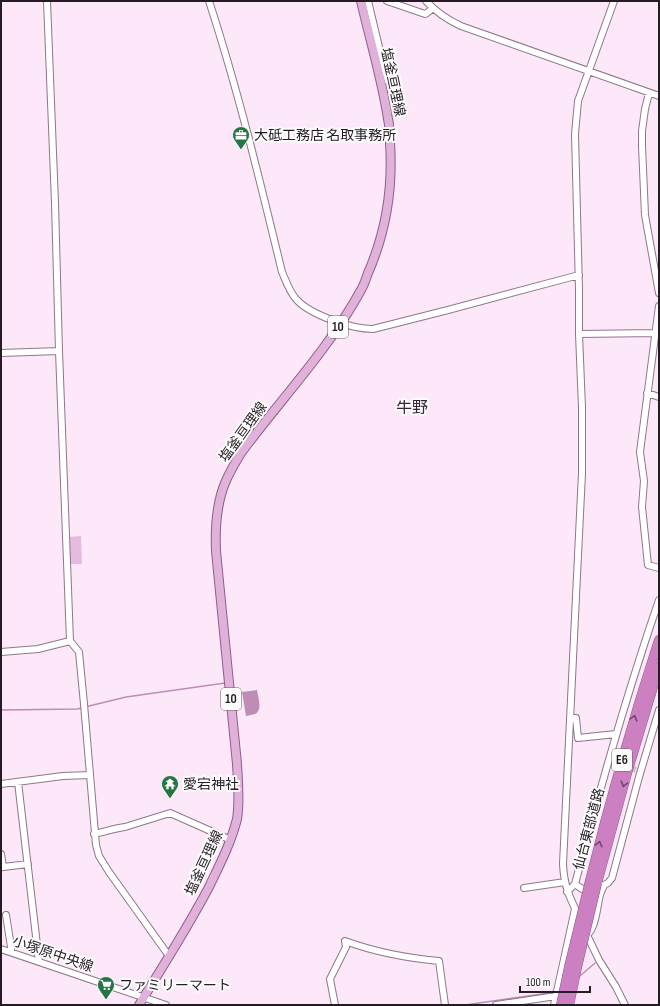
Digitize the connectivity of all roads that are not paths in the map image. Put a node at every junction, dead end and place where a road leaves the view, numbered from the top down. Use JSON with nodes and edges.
{"nodes":[{"id":1,"x":47,"y":1,"type":"edge"},
{"id":2,"x":209,"y":1,"type":"edge"},
{"id":3,"x":361,"y":1,"type":"edge"},
{"id":4,"x":368,"y":1,"type":"edge"},
{"id":5,"x":387,"y":1,"type":"edge"},
{"id":6,"x":426,"y":1,"type":"edge"},
{"id":7,"x":614,"y":1,"type":"edge"},
{"id":8,"x":433,"y":8,"type":"junction"},
{"id":9,"x":589,"y":71,"type":"junction"},
{"id":10,"x":388,"y":81,"type":"dead end"},
{"id":11,"x":649,"y":92,"type":"junction"},
{"id":12,"x":659,"y":96,"type":"edge"},
{"id":13,"x":655,"y":253,"type":"edge"},
{"id":14,"x":579,"y":276,"type":"junction"},
{"id":15,"x":659,"y":294,"type":"edge"},
{"id":16,"x":659,"y":306,"type":"edge"},
{"id":17,"x":341,"y":322,"type":"junction"},
{"id":18,"x":655,"y":333,"type":"junction"},
{"id":19,"x":579,"y":334,"type":"junction"},
{"id":20,"x":59,"y":351,"type":"junction"},
{"id":21,"x":1,"y":353,"type":"edge"},
{"id":22,"x":647,"y":393,"type":"junction"},
{"id":23,"x":659,"y":397,"type":"edge"},
{"id":24,"x":659,"y":568,"type":"edge"},
{"id":25,"x":659,"y":600,"type":"edge"},
{"id":26,"x":659,"y":640,"type":"edge"},
{"id":27,"x":70,"y":641,"type":"junction"},
{"id":28,"x":1,"y":652,"type":"edge"},
{"id":29,"x":639,"y":661,"type":"junction"},
{"id":30,"x":646,"y":663,"type":"dead end"},
{"id":31,"x":659,"y":666,"type":"edge"},
{"id":32,"x":659,"y":710,"type":"edge"},
{"id":33,"x":570,"y":719,"type":"junction"},
{"id":34,"x":616,"y":734,"type":"junction"},
{"id":35,"x":90,"y":775,"type":"junction"},
{"id":36,"x":18,"y":782,"type":"junction"},
{"id":37,"x":1,"y":784,"type":"edge"},
{"id":38,"x":94,"y":834,"type":"junction"},
{"id":39,"x":231,"y":840,"type":"junction"},
{"id":40,"x":1,"y":854,"type":"edge"},
{"id":41,"x":28,"y":864,"type":"junction"},
{"id":42,"x":565,"y":882,"type":"junction"},
{"id":43,"x":597,"y":883,"type":"junction"},
{"id":44,"x":575,"y":884,"type":"junction"},
{"id":45,"x":524,"y":888,"type":"dead end"},
{"id":46,"x":567,"y":892,"type":"junction"},
{"id":47,"x":575,"y":909,"type":"junction"},
{"id":48,"x":6,"y":915,"type":"dead end"},
{"id":49,"x":587,"y":935,"type":"junction"},
{"id":50,"x":1,"y":949,"type":"edge"},
{"id":51,"x":10,"y":952,"type":"junction"},
{"id":52,"x":169,"y":956,"type":"junction"},
{"id":53,"x":39,"y":962,"type":"junction"},
{"id":54,"x":556,"y":996,"type":"junction"},
{"id":55,"x":143,"y":998,"type":"junction"},
{"id":56,"x":139,"y":1005,"type":"edge"},
{"id":57,"x":166,"y":1005,"type":"edge"},
{"id":58,"x":335,"y":1005,"type":"edge"},
{"id":59,"x":445,"y":1005,"type":"edge"},
{"id":60,"x":496,"y":1005,"type":"edge"},
{"id":61,"x":554,"y":1005,"type":"edge"},
{"id":62,"x":561,"y":1005,"type":"edge"},
{"id":63,"x":569,"y":1005,"type":"edge"},
{"id":64,"x":625,"y":1005,"type":"edge"}],
"edges":[{"from":1,"to":20,"type":"street"},
{"from":2,"to":17,"type":"street"},
{"from":3,"to":17,"type":"main road","name":"塩釜亘理線","number":"10"},
{"from":4,"to":10,"type":"street"},
{"from":5,"to":8,"type":"street"},
{"from":6,"to":8,"type":"street"},
{"from":7,"to":9,"type":"street"},
{"from":8,"to":9,"type":"street"},
{"from":9,"to":11,"type":"street"},
{"from":9,"to":14,"type":"street"},
{"from":11,"to":12,"type":"street"},
{"from":11,"to":13,"type":"street"},
{"from":13,"to":15,"type":"street"},
{"from":14,"to":17,"type":"street"},
{"from":14,"to":19,"type":"street"},
{"from":16,"to":18,"type":"street"},
{"from":17,"to":39,"type":"main road","name":"塩釜亘理線","number":"10"},
{"from":18,"to":19,"type":"street"},
{"from":18,"to":22,"type":"street"},
{"from":19,"to":33,"type":"street"},
{"from":20,"to":21,"type":"street"},
{"from":20,"to":27,"type":"street"},
{"from":22,"to":23,"type":"street"},
{"from":22,"to":24,"type":"street"},
{"from":25,"to":29,"type":"street"},
{"from":43,"to":26,"type":"highway","name":"仙台東部道路","number":"E6","one_way":true},
{"from":27,"to":28,"type":"street"},
{"from":27,"to":35,"type":"street"},
{"from":29,"to":30,"type":"street"},
{"from":29,"to":34,"type":"street"},
{"from":31,"to":43,"type":"highway","name":"仙台東部道路","number":"E6","one_way":true},
{"from":32,"to":43,"type":"street"},
{"from":33,"to":34,"type":"street"},
{"from":33,"to":42,"type":"street"},
{"from":34,"to":44,"type":"street"},
{"from":35,"to":36,"type":"street"},
{"from":35,"to":38,"type":"street"},
{"from":36,"to":37,"type":"street"},
{"from":36,"to":41,"type":"street"},
{"from":38,"to":39,"type":"street"},
{"from":38,"to":52,"type":"street"},
{"from":39,"to":52,"type":"main road","name":"塩釜亘理線","number":"10"},
{"from":40,"to":41,"type":"street"},
{"from":41,"to":53,"type":"street"},
{"from":42,"to":45,"type":"street"},
{"from":42,"to":46,"type":"street"},
{"from":43,"to":44,"type":"street"},
{"from":43,"to":49,"type":"street"},
{"from":43,"to":62,"type":"highway","name":"仙台東部道路","number":"E6","bridge":true},
{"from":43,"to":63,"type":"highway","name":"仙台東部道路","number":"E6","bridge":true},
{"from":44,"to":46,"type":"street"},
{"from":46,"to":47,"type":"street"},
{"from":47,"to":49,"type":"street"},
{"from":47,"to":54,"type":"street"},
{"from":48,"to":51,"type":"street"},
{"from":49,"to":64,"type":"street"},
{"from":50,"to":51,"type":"street","name":"小塚原中央線"},
{"from":51,"to":53,"type":"street","name":"小塚原中央線"},
{"from":52,"to":55,"type":"main road","name":"塩釜亘理線","number":"10"},
{"from":53,"to":55,"type":"street","name":"小塚原中央線"},
{"from":54,"to":60,"type":"street"},
{"from":54,"to":61,"type":"street"},
{"from":55,"to":56,"type":"main road","name":"塩釜亘理線","number":"10"},
{"from":55,"to":57,"type":"street","name":"小塚原中央線"},
{"from":58,"to":59,"type":"street"}]}
